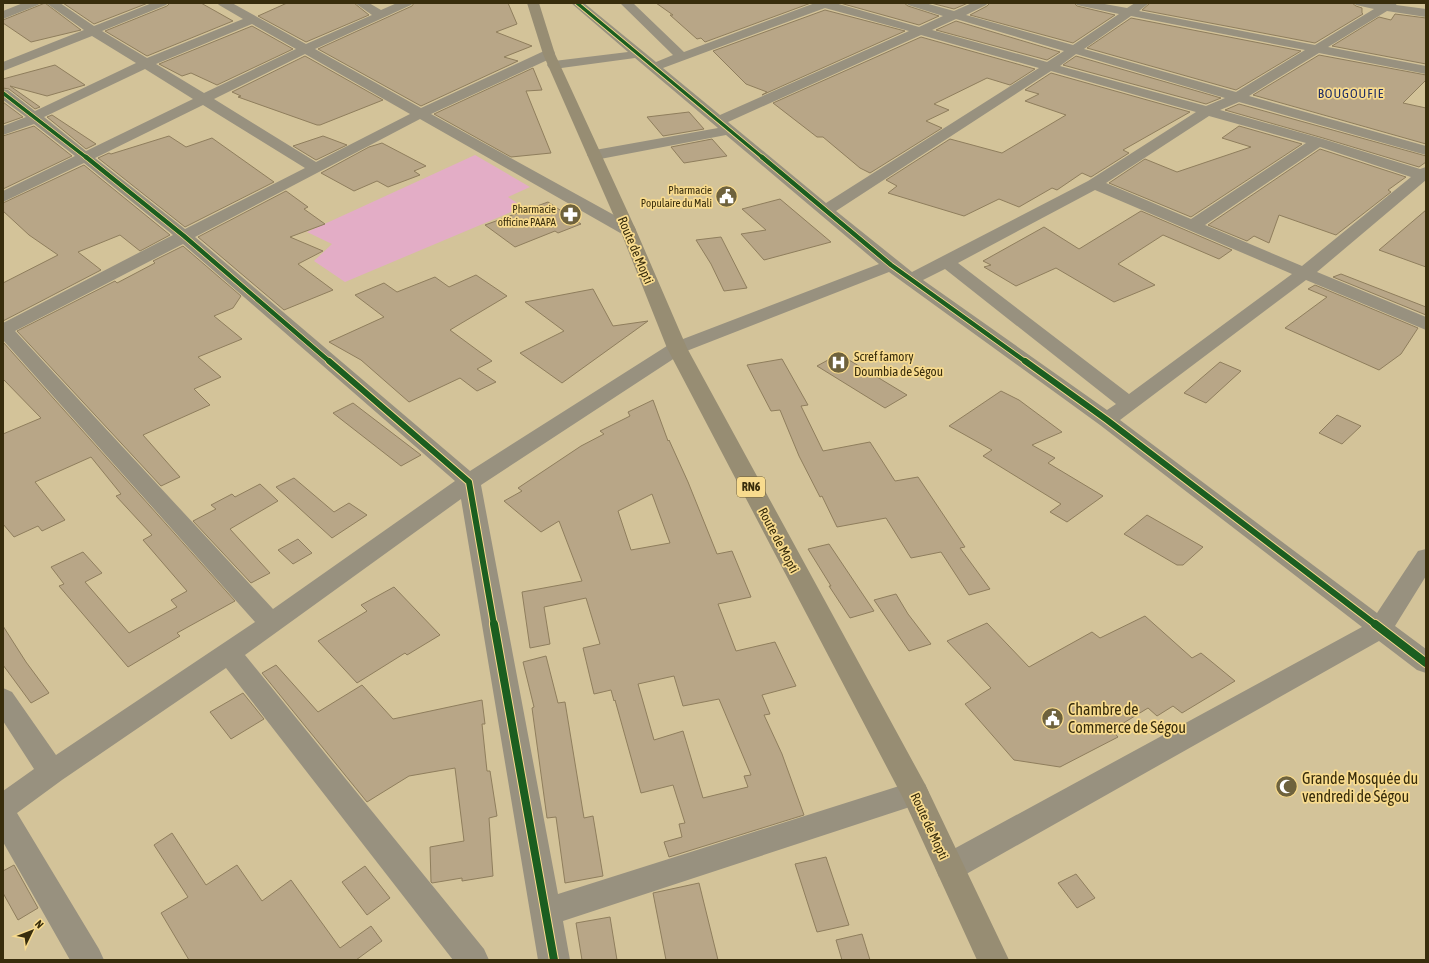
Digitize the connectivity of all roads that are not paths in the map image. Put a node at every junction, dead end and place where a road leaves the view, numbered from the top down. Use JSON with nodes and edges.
{"nodes":[{"id":1,"x":34,"y":3,"type":"edge"},
{"id":2,"x":52,"y":3,"type":"edge"},
{"id":3,"x":162,"y":3,"type":"edge"},
{"id":4,"x":223,"y":3,"type":"edge"},
{"id":5,"x":361,"y":3,"type":"edge"},
{"id":6,"x":407,"y":3,"type":"edge"},
{"id":7,"x":532,"y":3,"type":"edge"},
{"id":8,"x":577,"y":3,"type":"edge"},
{"id":9,"x":627,"y":3,"type":"edge"},
{"id":10,"x":825,"y":3,"type":"edge"},
{"id":11,"x":912,"y":3,"type":"edge"},
{"id":12,"x":982,"y":3,"type":"edge"},
{"id":13,"x":1081,"y":3,"type":"edge"},
{"id":14,"x":1143,"y":3,"type":"edge"},
{"id":15,"x":1360,"y":3,"type":"edge"},
{"id":16,"x":1388,"y":5,"type":"edge"},
{"id":17,"x":1128,"y":13,"type":"junction"},
{"id":18,"x":1426,"y":13,"type":"edge"},
{"id":19,"x":3,"y":14,"type":"edge"},
{"id":20,"x":381,"y":15,"type":"junction"},
{"id":21,"x":955,"y":16,"type":"junction"},
{"id":22,"x":254,"y":19,"type":"junction"},
{"id":23,"x":94,"y":31,"type":"junction"},
{"id":24,"x":920,"y":31,"type":"junction"},
{"id":25,"x":1315,"y":48,"type":"junction"},
{"id":26,"x":306,"y":49,"type":"junction"},
{"id":27,"x":1074,"y":50,"type":"junction"},
{"id":28,"x":639,"y":54,"type":"junction"},
{"id":29,"x":682,"y":57,"type":"junction"},
{"id":30,"x":552,"y":60,"type":"junction"},
{"id":31,"x":147,"y":63,"type":"junction"},
{"id":32,"x":3,"y":67,"type":"edge"},
{"id":33,"x":654,"y":67,"type":"junction"},
{"id":34,"x":1049,"y":67,"type":"junction"},
{"id":35,"x":1426,"y":70,"type":"edge"},
{"id":36,"x":3,"y":93,"type":"edge"},
{"id":37,"x":1238,"y":97,"type":"junction"},
{"id":38,"x":204,"y":99,"type":"junction"},
{"id":39,"x":1207,"y":111,"type":"junction"},
{"id":40,"x":422,"y":113,"type":"junction"},
{"id":41,"x":36,"y":118,"type":"junction"},
{"id":42,"x":724,"y":125,"type":"junction"},
{"id":43,"x":3,"y":131,"type":"edge"},
{"id":44,"x":1318,"y":142,"type":"junction"},
{"id":45,"x":1426,"y":151,"type":"edge"},
{"id":46,"x":595,"y":155,"type":"junction"},
{"id":47,"x":83,"y":157,"type":"junction"},
{"id":48,"x":316,"y":168,"type":"junction"},
{"id":49,"x":1423,"y":177,"type":"edge"},
{"id":50,"x":1094,"y":184,"type":"junction"},
{"id":51,"x":3,"y":197,"type":"edge"},
{"id":52,"x":826,"y":210,"type":"junction"},
{"id":53,"x":1192,"y":226,"type":"junction"},
{"id":54,"x":628,"y":230,"type":"junction"},
{"id":55,"x":184,"y":236,"type":"junction"},
{"id":56,"x":946,"y":262,"type":"junction"},
{"id":57,"x":891,"y":265,"type":"junction"},
{"id":58,"x":1304,"y":274,"type":"junction"},
{"id":59,"x":910,"y":278,"type":"junction"},
{"id":60,"x":1426,"y":324,"type":"edge"},
{"id":61,"x":3,"y":330,"type":"edge"},
{"id":62,"x":677,"y":348,"type":"junction"},
{"id":63,"x":1129,"y":404,"type":"junction"},
{"id":64,"x":1107,"y":420,"type":"junction"},
{"id":65,"x":469,"y":482,"type":"junction"},
{"id":66,"x":1426,"y":557,"type":"edge"},
{"id":67,"x":271,"y":622,"type":"junction"},
{"id":68,"x":1380,"y":629,"type":"junction"},
{"id":69,"x":229,"y":653,"type":"junction"},
{"id":70,"x":1426,"y":663,"type":"edge"},
{"id":71,"x":3,"y":699,"type":"edge"},
{"id":72,"x":52,"y":772,"type":"junction"},
{"id":73,"x":915,"y":793,"type":"junction"},
{"id":74,"x":3,"y":807,"type":"edge"},
{"id":75,"x":3,"y":815,"type":"edge"},
{"id":76,"x":950,"y":867,"type":"junction"},
{"id":77,"x":546,"y":912,"type":"junction"},
{"id":78,"x":88,"y":960,"type":"edge"},
{"id":79,"x":473,"y":960,"type":"edge"},
{"id":80,"x":554,"y":960,"type":"edge"},
{"id":81,"x":993,"y":960,"type":"edge"}],
"edges":[{"from":1,"to":19,"type":"street"},
{"from":2,"to":23,"type":"street"},
{"from":3,"to":23,"type":"street"},
{"from":4,"to":22,"type":"street"},
{"from":5,"to":20,"type":"street"},
{"from":6,"to":20,"type":"street"},
{"from":7,"to":30,"type":"highway","name":"Route de Mopti","number":"RN6"},
{"from":8,"to":28,"type":"street"},
{"from":9,"to":29,"type":"street"},
{"from":10,"to":24,"type":"street"},
{"from":10,"to":29,"type":"street"},
{"from":11,"to":21,"type":"street"},
{"from":12,"to":21,"type":"street"},
{"from":13,"to":17,"type":"street"},
{"from":14,"to":17,"type":"street"},
{"from":15,"to":16,"type":"street"},
{"from":16,"to":18,"type":"street"},
{"from":16,"to":25,"type":"street"},
{"from":17,"to":25,"type":"street"},
{"from":17,"to":27,"type":"street"},
{"from":20,"to":26,"type":"street"},
{"from":21,"to":24,"type":"street"},
{"from":21,"to":27,"type":"street"},
{"from":22,"to":26,"type":"street"},
{"from":22,"to":31,"type":"street"},
{"from":23,"to":31,"type":"street"},
{"from":23,"to":32,"type":"street"},
{"from":24,"to":34,"type":"street"},
{"from":24,"to":42,"type":"street"},
{"from":25,"to":35,"type":"street"},
{"from":25,"to":37,"type":"street"},
{"from":26,"to":38,"type":"street"},
{"from":26,"to":40,"type":"street"},
{"from":27,"to":34,"type":"street"},
{"from":27,"to":37,"type":"street"},
{"from":28,"to":30,"type":"street"},
{"from":28,"to":33,"type":"street"},
{"from":29,"to":33,"type":"street"},
{"from":30,"to":40,"type":"street"},
{"from":30,"to":46,"type":"highway","name":"Route de Mopti","number":"RN6"},
{"from":31,"to":38,"type":"street"},
{"from":31,"to":41,"type":"street"},
{"from":33,"to":42,"type":"street"},
{"from":34,"to":39,"type":"street"},
{"from":34,"to":52,"type":"street"},
{"from":36,"to":41,"type":"street"},
{"from":37,"to":39,"type":"street"},
{"from":37,"to":45,"type":"street"},
{"from":38,"to":47,"type":"street"},
{"from":38,"to":48,"type":"street"},
{"from":39,"to":44,"type":"street"},
{"from":39,"to":50,"type":"street"},
{"from":40,"to":48,"type":"street"},
{"from":40,"to":54,"type":"street"},
{"from":41,"to":43,"type":"street"},
{"from":41,"to":47,"type":"street"},
{"from":42,"to":46,"type":"street"},
{"from":42,"to":52,"type":"street"},
{"from":44,"to":49,"type":"street"},
{"from":44,"to":53,"type":"street"},
{"from":46,"to":54,"type":"highway","name":"Route de Mopti","number":"RN6"},
{"from":47,"to":51,"type":"street"},
{"from":47,"to":55,"type":"street"},
{"from":48,"to":55,"type":"street"},
{"from":49,"to":58,"type":"street"},
{"from":50,"to":53,"type":"street"},
{"from":50,"to":56,"type":"street"},
{"from":52,"to":57,"type":"street"},
{"from":53,"to":58,"type":"street"},
{"from":54,"to":62,"type":"highway","name":"Route de Mopti","number":"RN6"},
{"from":55,"to":61,"type":"street"},
{"from":55,"to":65,"type":"street"},
{"from":56,"to":59,"type":"street"},
{"from":56,"to":63,"type":"street"},
{"from":57,"to":59,"type":"street"},
{"from":57,"to":62,"type":"street"},
{"from":58,"to":60,"type":"street"},
{"from":58,"to":63,"type":"street"},
{"from":59,"to":64,"type":"street"},
{"from":61,"to":67,"type":"street"},
{"from":62,"to":65,"type":"street"},
{"from":62,"to":73,"type":"highway","name":"Route de Mopti","number":"RN6"},
{"from":63,"to":64,"type":"street"},
{"from":64,"to":68,"type":"street"},
{"from":65,"to":67,"type":"street"},
{"from":65,"to":77,"type":"street"},
{"from":66,"to":68,"type":"street"},
{"from":67,"to":69,"type":"street"},
{"from":68,"to":70,"type":"street"},
{"from":68,"to":76,"type":"street"},
{"from":69,"to":72,"type":"street"},
{"from":69,"to":79,"type":"street"},
{"from":71,"to":72,"type":"street"},
{"from":72,"to":74,"type":"street"},
{"from":73,"to":76,"type":"highway","name":"Route de Mopti","number":"RN6"},
{"from":73,"to":77,"type":"street"},
{"from":75,"to":78,"type":"street"},
{"from":76,"to":81,"type":"highway","name":"Route de Mopti","number":"RN6"},
{"from":77,"to":80,"type":"street"}]}
